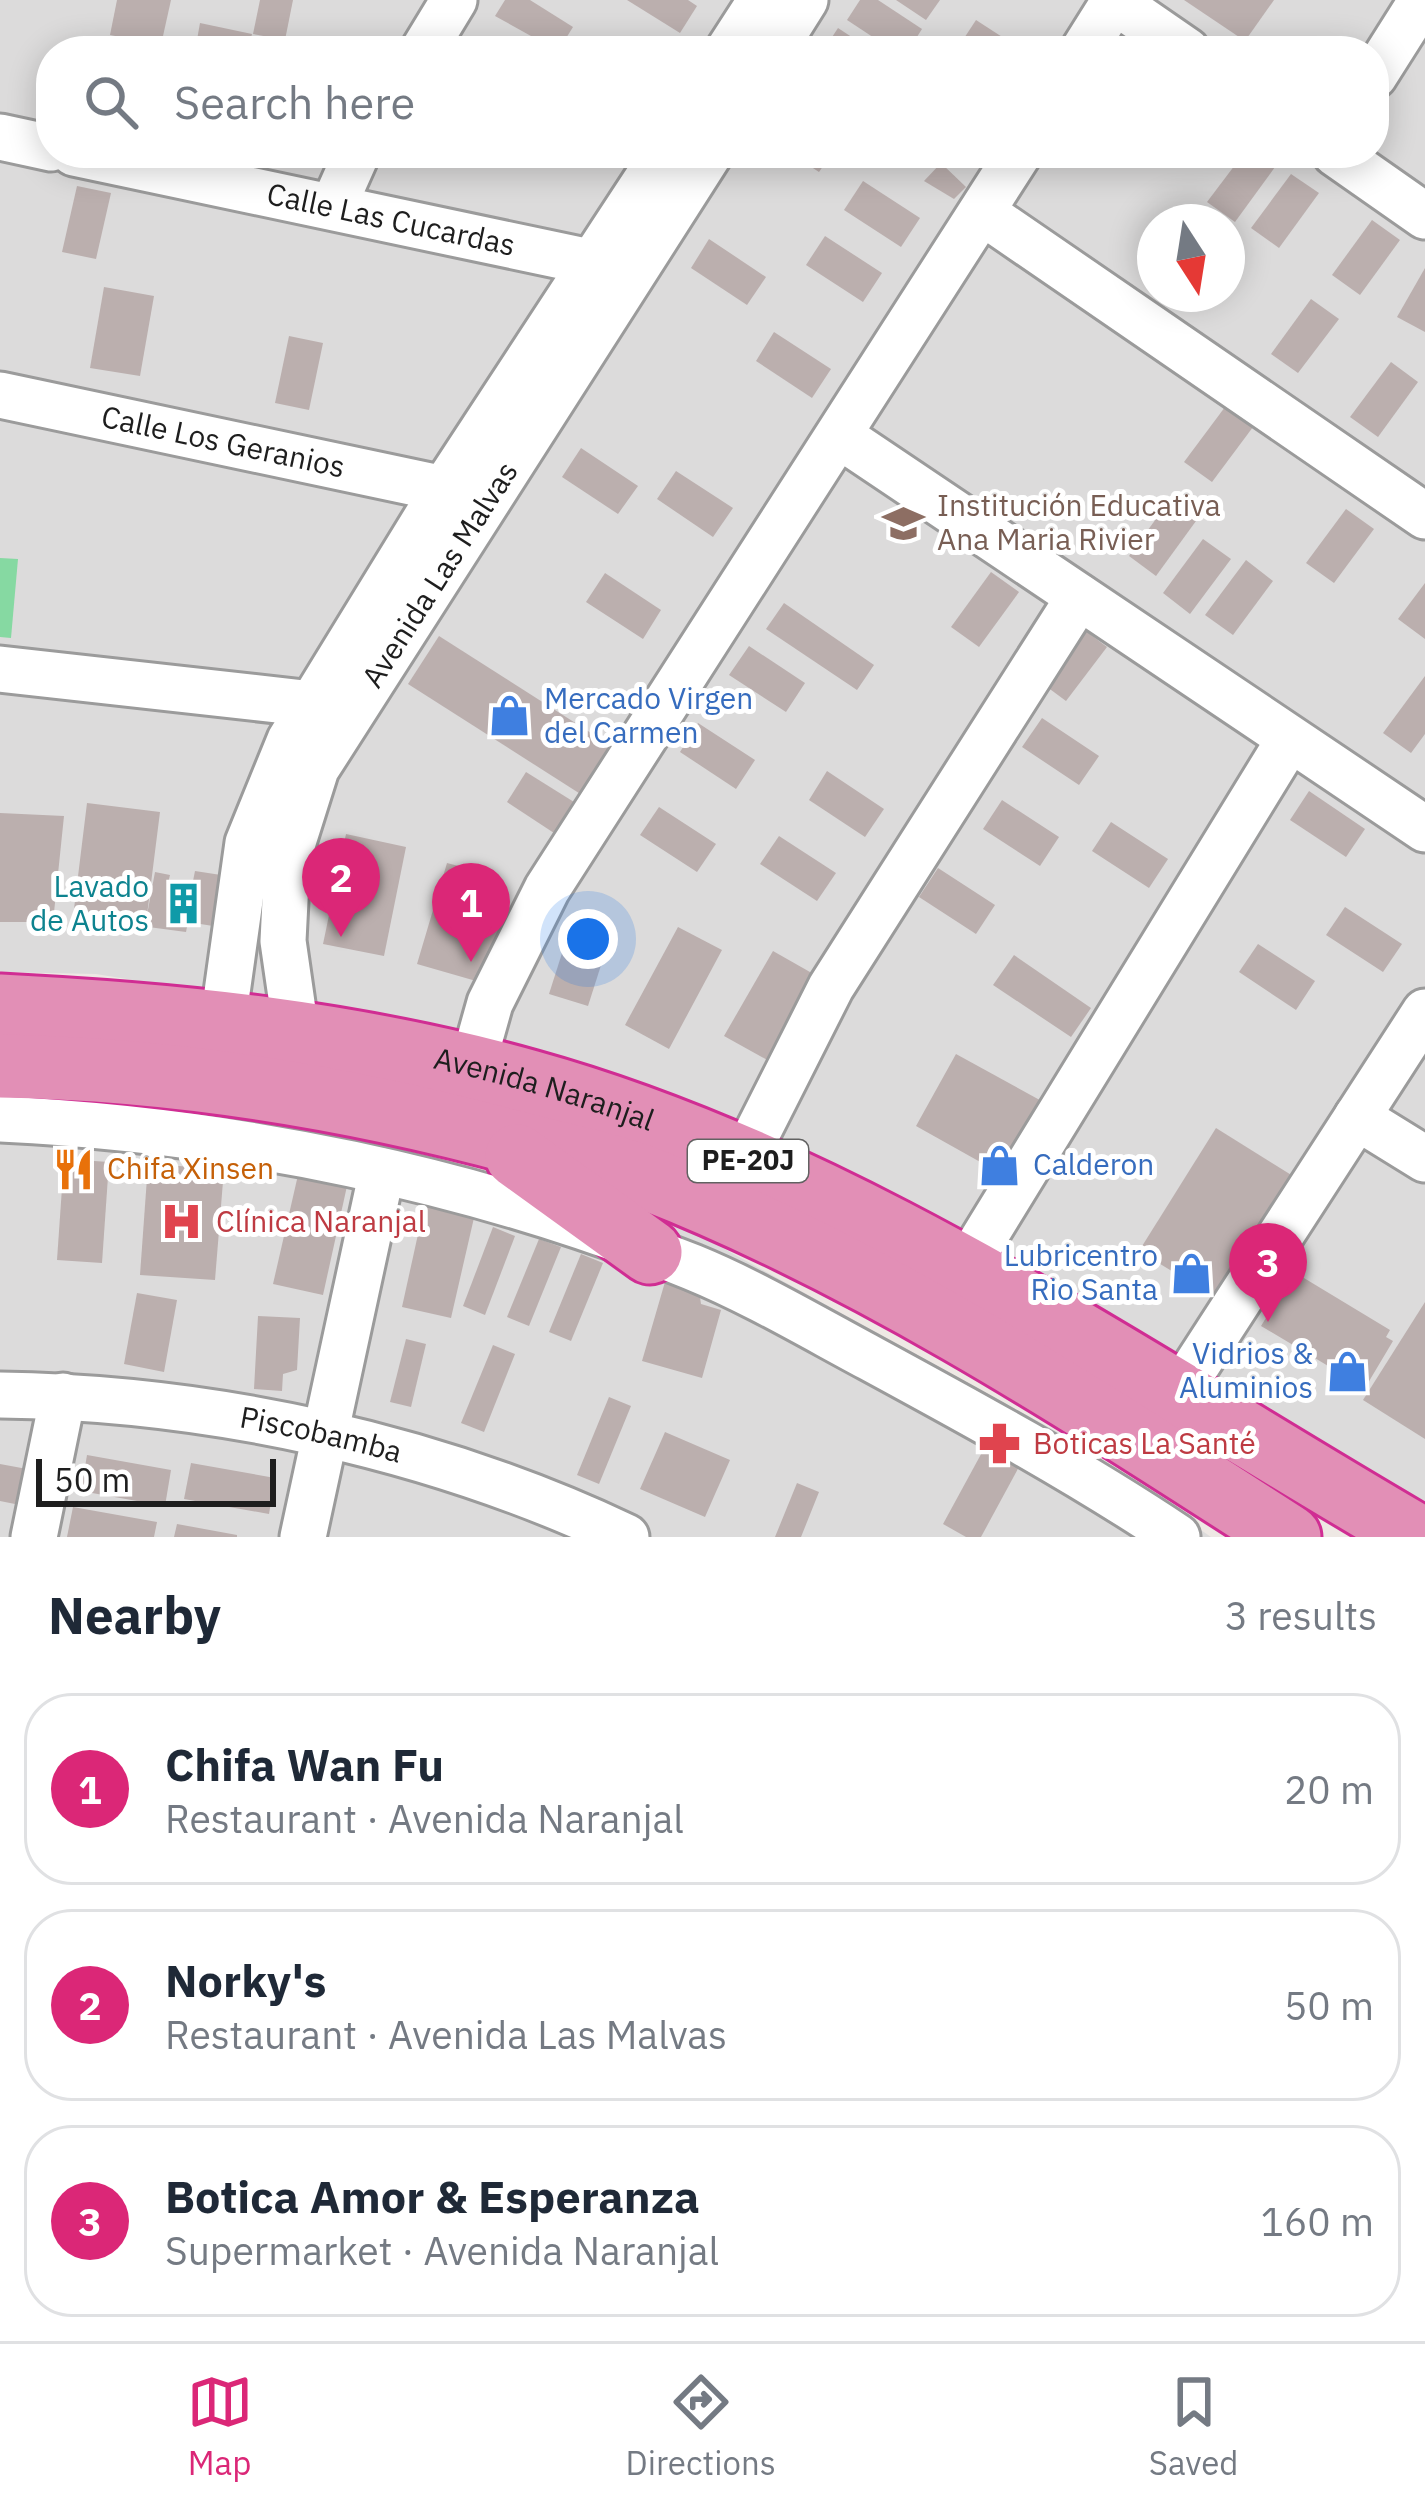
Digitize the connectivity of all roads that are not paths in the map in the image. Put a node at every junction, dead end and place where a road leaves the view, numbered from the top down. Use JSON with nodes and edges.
{"nodes":[{"id":1,"x":454,"y":0,"type":"edge"},
{"id":2,"x":760,"y":0,"type":"edge"},
{"id":3,"x":805,"y":0,"type":"edge"},
{"id":4,"x":1114,"y":0,"type":"edge"},
{"id":5,"x":1422,"y":0,"type":"edge"},
{"id":6,"x":433,"y":36,"type":"edge"},
{"id":7,"x":737,"y":36,"type":"edge"},
{"id":8,"x":782,"y":36,"type":"edge"},
{"id":9,"x":1092,"y":36,"type":"edge"},
{"id":10,"x":1166,"y":36,"type":"edge"},
{"id":11,"x":1389,"y":52,"type":"edge"},
{"id":12,"x":0,"y":137,"type":"edge"},
{"id":13,"x":36,"y":145,"type":"edge"},
{"id":14,"x":146,"y":168,"type":"edge"},
{"id":15,"x":350,"y":168,"type":"edge"},
{"id":16,"x":658,"y":168,"type":"edge"},
{"id":17,"x":698,"y":168,"type":"edge"},
{"id":18,"x":1009,"y":168,"type":"edge"},
{"id":19,"x":1356,"y":168,"type":"edge"},
{"id":20,"x":333,"y":207,"type":"junction"},
{"id":21,"x":982,"y":212,"type":"junction"},
{"id":22,"x":1425,"y":216,"type":"edge"},
{"id":23,"x":615,"y":267,"type":"junction"},
{"id":24,"x":0,"y":395,"type":"edge"},
{"id":25,"x":840,"y":436,"type":"junction"},
{"id":26,"x":444,"y":489,"type":"junction"},
{"id":27,"x":1425,"y":516,"type":"edge"},
{"id":28,"x":1079,"y":598,"type":"junction"},
{"id":29,"x":0,"y":669,"type":"edge"},
{"id":30,"x":333,"y":706,"type":"junction"},
{"id":31,"x":1289,"y":740,"type":"junction"},
{"id":32,"x":1425,"y":830,"type":"edge"},
{"id":33,"x":0,"y":1006,"type":"edge"},
{"id":34,"x":1425,"y":1012,"type":"edge"},
{"id":35,"x":223,"y":1021,"type":"junction"},
{"id":36,"x":296,"y":1031,"type":"junction"},
{"id":37,"x":0,"y":1066,"type":"edge"},
{"id":38,"x":472,"y":1067,"type":"junction"},
{"id":39,"x":1358,"y":1117,"type":"junction"},
{"id":40,"x":0,"y":1119,"type":"edge"},
{"id":41,"x":486,"y":1134,"type":"junction"},
{"id":42,"x":744,"y":1159,"type":"junction"},
{"id":43,"x":1425,"y":1160,"type":"edge"},
{"id":44,"x":382,"y":1171,"type":"junction"},
{"id":45,"x":650,"y":1252,"type":"junction"},
{"id":46,"x":964,"y":1270,"type":"junction"},
{"id":47,"x":0,"y":1396,"type":"edge"},
{"id":48,"x":63,"y":1396,"type":"junction"},
{"id":49,"x":1176,"y":1396,"type":"junction"},
{"id":50,"x":325,"y":1434,"type":"junction"},
{"id":51,"x":573,"y":1525,"type":"edge"},
{"id":52,"x":34,"y":1537,"type":"edge"},
{"id":53,"x":304,"y":1537,"type":"edge"},
{"id":54,"x":626,"y":1537,"type":"edge"},
{"id":55,"x":1177,"y":1537,"type":"edge"},
{"id":56,"x":1289,"y":1537,"type":"edge"},
{"id":57,"x":1418,"y":1537,"type":"edge"}],
"edges":[{"from":1,"to":6,"type":"street"},
{"from":2,"to":7,"type":"street"},
{"from":3,"to":8,"type":"street"},
{"from":4,"to":9,"type":"street"},
{"from":4,"to":10,"type":"street"},
{"from":5,"to":11,"type":"street"},
{"from":12,"to":13,"type":"street"},
{"from":14,"to":20,"type":"street","name":"Calle Las Cucardas"},
{"from":15,"to":20,"type":"street"},
{"from":16,"to":23,"type":"street","name":"Avenida Las Malvas"},
{"from":17,"to":23,"type":"street","name":"Avenida Las Malvas"},
{"from":18,"to":21,"type":"street"},
{"from":19,"to":22,"type":"street"},
{"from":20,"to":23,"type":"street","name":"Calle Las Cucardas"},
{"from":21,"to":25,"type":"street"},
{"from":21,"to":27,"type":"street"},
{"from":23,"to":26,"type":"street","name":"Avenida Las Malvas"},
{"from":23,"to":30,"type":"street","name":"Avenida Las Malvas"},
{"from":24,"to":26,"type":"street","name":"Calle Los Geranios"},
{"from":25,"to":28,"type":"street"},
{"from":25,"to":38,"type":"street"},
{"from":26,"to":30,"type":"street","name":"Avenida Las Malvas"},
{"from":28,"to":31,"type":"street"},
{"from":28,"to":42,"type":"street"},
{"from":29,"to":30,"type":"street"},
{"from":30,"to":35,"type":"street","name":"Avenida Las Malvas"},
{"from":30,"to":36,"type":"street","name":"Avenida Las Malvas"},
{"from":31,"to":32,"type":"street"},
{"from":31,"to":46,"type":"street"},
{"from":33,"to":35,"type":"highway","name":"Avenida Naranjal","number":"PE-20J"},
{"from":34,"to":39,"type":"street"},
{"from":35,"to":36,"type":"highway","name":"Avenida Naranjal","number":"PE-20J"},
{"from":36,"to":38,"type":"highway","name":"Avenida Naranjal","number":"PE-20J"},
{"from":37,"to":41,"type":"highway","name":"Avenida Naranjal","number":"PE-20J"},
{"from":38,"to":42,"type":"highway","name":"Avenida Naranjal","number":"PE-20J"},
{"from":39,"to":43,"type":"street"},
{"from":39,"to":49,"type":"street"},
{"from":40,"to":44,"type":"street"},
{"from":41,"to":45,"type":"highway"},
{"from":41,"to":56,"type":"highway","name":"Avenida Naranjal","number":"PE-20J"},
{"from":42,"to":46,"type":"highway","name":"Avenida Naranjal","number":"PE-20J"},
{"from":44,"to":45,"type":"street"},
{"from":44,"to":50,"type":"street"},
{"from":45,"to":55,"type":"street"},
{"from":46,"to":49,"type":"highway","name":"Avenida Naranjal","number":"PE-20J"},
{"from":47,"to":48,"type":"street","name":"Piscobamba"},
{"from":48,"to":50,"type":"street","name":"Piscobamba"},
{"from":48,"to":52,"type":"street"},
{"from":49,"to":57,"type":"highway","name":"Avenida Naranjal","number":"PE-20J"},
{"from":50,"to":51,"type":"street","name":"Piscobamba"},
{"from":50,"to":53,"type":"street"},
{"from":51,"to":54,"type":"street","name":"Piscobamba"}]}
